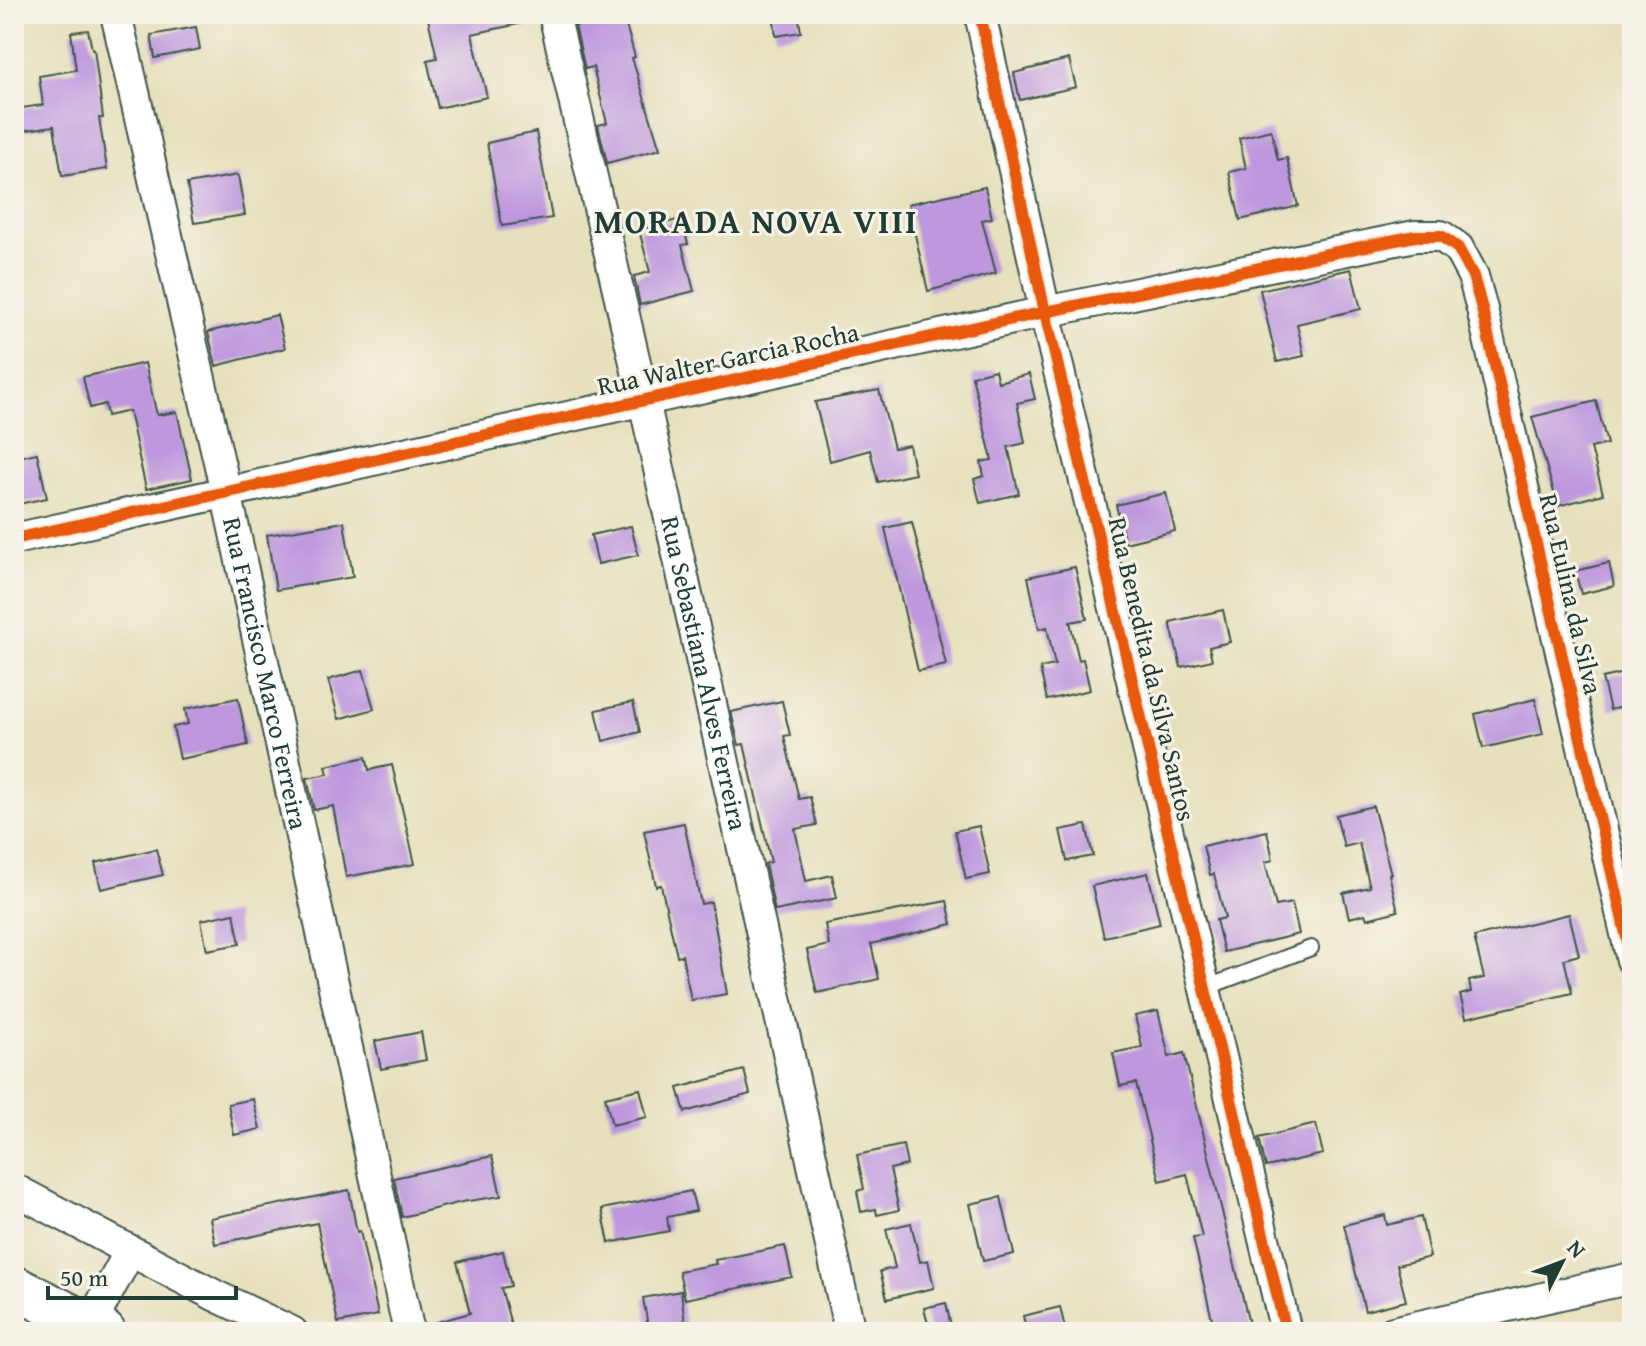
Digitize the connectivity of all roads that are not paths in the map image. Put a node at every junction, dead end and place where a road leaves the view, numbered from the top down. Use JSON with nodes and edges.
{"nodes":[{"id":1,"x":116,"y":14,"type":"edge"},
{"id":2,"x":554,"y":14,"type":"edge"},
{"id":3,"x":980,"y":14,"type":"edge"},
{"id":4,"x":1452,"y":243,"type":"joint"},
{"id":5,"x":1045,"y":312,"type":"junction"},
{"id":6,"x":644,"y":401,"type":"junction"},
{"id":7,"x":226,"y":492,"type":"junction"},
{"id":8,"x":14,"y":539,"type":"edge"},
{"id":9,"x":1311,"y":948,"type":"dead end"},
{"id":10,"x":1632,"y":960,"type":"edge"},
{"id":11,"x":1205,"y":988,"type":"junction"},
{"id":12,"x":14,"y":1189,"type":"edge"},
{"id":13,"x":130,"y":1251,"type":"junction"},
{"id":14,"x":1632,"y":1278,"type":"edge"},
{"id":15,"x":14,"y":1287,"type":"edge"},
{"id":16,"x":97,"y":1329,"type":"edge"},
{"id":17,"x":292,"y":1332,"type":"edge"},
{"id":18,"x":409,"y":1332,"type":"edge"},
{"id":19,"x":850,"y":1332,"type":"edge"},
{"id":20,"x":1286,"y":1332,"type":"edge"},
{"id":21,"x":1393,"y":1332,"type":"edge"}],
"edges":[{"from":1,"to":7,"type":"street","name":"Rua Francisco Marco Ferreira"},
{"from":2,"to":6,"type":"street","name":"Rua Sebastiana Alves Ferreira"},
{"from":3,"to":5,"type":"street","name":"Rua Benedita da Silva Santos"},
{"from":4,"to":5,"type":"street","name":"Rua Walter Garcia Rocha"},
{"from":4,"to":10,"type":"street","name":"Rua Eulina da Silva"},
{"from":5,"to":6,"type":"street","name":"Rua Walter Garcia Rocha"},
{"from":5,"to":11,"type":"street","name":"Rua Benedita da Silva Santos"},
{"from":6,"to":7,"type":"street","name":"Rua Walter Garcia Rocha"},
{"from":6,"to":19,"type":"street","name":"Rua Sebastiana Alves Ferreira"},
{"from":7,"to":8,"type":"street","name":"Rua Walter Garcia Rocha"},
{"from":7,"to":18,"type":"street","name":"Rua Francisco Marco Ferreira"},
{"from":9,"to":11,"type":"lane"},
{"from":11,"to":20,"type":"street","name":"Rua Benedita da Silva Santos"},
{"from":12,"to":13,"type":"street"},
{"from":13,"to":16,"type":"street"},
{"from":13,"to":17,"type":"street"},
{"from":14,"to":21,"type":"street"},
{"from":15,"to":16,"type":"street"}]}
